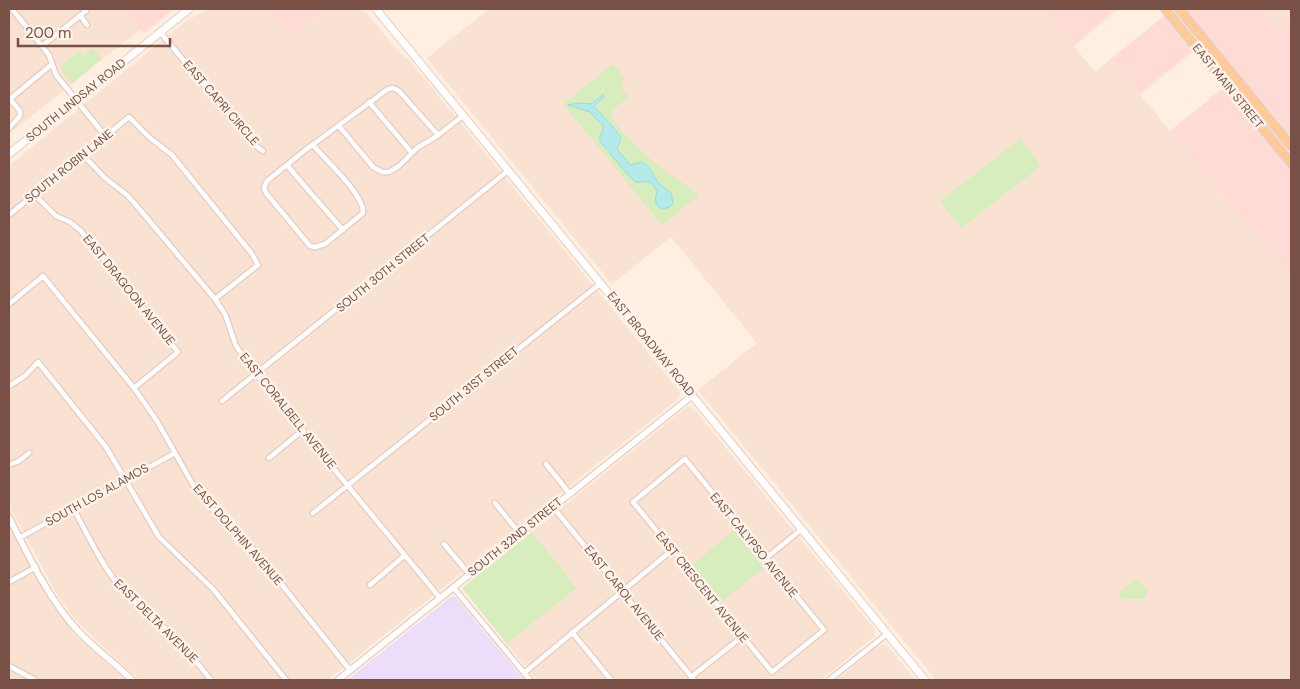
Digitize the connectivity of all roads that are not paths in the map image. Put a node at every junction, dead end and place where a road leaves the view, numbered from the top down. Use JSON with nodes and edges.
{"nodes":[{"id":1,"x":12,"y":9,"type":"edge"},
{"id":2,"x":189,"y":9,"type":"edge"},
{"id":3,"x":376,"y":9,"type":"edge"},
{"id":4,"x":1165,"y":9,"type":"edge"},
{"id":5,"x":1179,"y":9,"type":"edge"},
{"id":6,"x":85,"y":10,"type":"edge"},
{"id":7,"x":80,"y":15,"type":"junction"},
{"id":8,"x":88,"y":24,"type":"dead end"},
{"id":9,"x":160,"y":32,"type":"junction"},
{"id":10,"x":42,"y":46,"type":"junction"},
{"id":11,"x":52,"y":64,"type":"junction"},
{"id":12,"x":9,"y":98,"type":"edge"},
{"id":13,"x":75,"y":100,"type":"junction"},
{"id":14,"x":369,"y":102,"type":"junction"},
{"id":15,"x":464,"y":116,"type":"junction"},
{"id":16,"x":1273,"y":124,"type":"junction"},
{"id":17,"x":339,"y":126,"type":"junction"},
{"id":18,"x":9,"y":128,"type":"edge"},
{"id":19,"x":1265,"y":131,"type":"junction"},
{"id":20,"x":438,"y":135,"type":"junction"},
{"id":21,"x":106,"y":137,"type":"junction"},
{"id":22,"x":313,"y":145,"type":"junction"},
{"id":23,"x":1291,"y":146,"type":"edge"},
{"id":24,"x":263,"y":150,"type":"dead end"},
{"id":25,"x":412,"y":153,"type":"junction"},
{"id":26,"x":9,"y":154,"type":"edge"},
{"id":27,"x":83,"y":155,"type":"junction"},
{"id":28,"x":1291,"y":163,"type":"edge"},
{"id":29,"x":287,"y":165,"type":"junction"},
{"id":30,"x":509,"y":170,"type":"junction"},
{"id":31,"x":34,"y":194,"type":"junction"},
{"id":32,"x":9,"y":215,"type":"edge"},
{"id":33,"x":343,"y":230,"type":"junction"},
{"id":34,"x":601,"y":283,"type":"junction"},
{"id":35,"x":214,"y":299,"type":"junction"},
{"id":36,"x":9,"y":304,"type":"edge"},
{"id":37,"x":256,"y":374,"type":"junction"},
{"id":38,"x":9,"y":386,"type":"edge"},
{"id":39,"x":134,"y":388,"type":"junction"},
{"id":40,"x":693,"y":395,"type":"junction"},
{"id":41,"x":222,"y":401,"type":"dead end"},
{"id":42,"x":302,"y":430,"type":"junction"},
{"id":43,"x":29,"y":453,"type":"dead end"},
{"id":44,"x":175,"y":453,"type":"junction"},
{"id":45,"x":269,"y":458,"type":"dead end"},
{"id":46,"x":546,"y":464,"type":"dead end"},
{"id":47,"x":9,"y":465,"type":"edge"},
{"id":48,"x":124,"y":480,"type":"junction"},
{"id":49,"x":348,"y":486,"type":"junction"},
{"id":50,"x":570,"y":494,"type":"junction"},
{"id":51,"x":633,"y":502,"type":"joint"},
{"id":52,"x":495,"y":503,"type":"dead end"},
{"id":53,"x":553,"y":507,"type":"junction"},
{"id":54,"x":73,"y":508,"type":"junction"},
{"id":55,"x":313,"y":513,"type":"dead end"},
{"id":56,"x":9,"y":517,"type":"edge"},
{"id":57,"x":802,"y":528,"type":"junction"},
{"id":58,"x":520,"y":534,"type":"junction"},
{"id":59,"x":19,"y":538,"type":"junction"},
{"id":60,"x":444,"y":544,"type":"dead end"},
{"id":61,"x":672,"y":550,"type":"junction"},
{"id":62,"x":405,"y":555,"type":"junction"},
{"id":63,"x":766,"y":558,"type":"junction"},
{"id":64,"x":36,"y":567,"type":"junction"},
{"id":65,"x":469,"y":574,"type":"junction"},
{"id":66,"x":9,"y":582,"type":"edge"},
{"id":67,"x":370,"y":585,"type":"dead end"},
{"id":68,"x":453,"y":587,"type":"junction"},
{"id":69,"x":622,"y":592,"type":"junction"},
{"id":70,"x":440,"y":598,"type":"junction"},
{"id":71,"x":572,"y":632,"type":"junction"},
{"id":72,"x":887,"y":634,"type":"junction"},
{"id":73,"x":742,"y":636,"type":"junction"},
{"id":74,"x":9,"y":666,"type":"edge"},
{"id":75,"x":350,"y":670,"type":"junction"},
{"id":76,"x":772,"y":672,"type":"joint"},
{"id":77,"x":524,"y":673,"type":"junction"},
{"id":78,"x":693,"y":679,"type":"edge"},
{"id":79,"x":35,"y":680,"type":"edge"},
{"id":80,"x":132,"y":680,"type":"edge"},
{"id":81,"x":211,"y":680,"type":"edge"},
{"id":82,"x":286,"y":680,"type":"edge"},
{"id":83,"x":338,"y":680,"type":"edge"},
{"id":84,"x":530,"y":680,"type":"edge"},
{"id":85,"x":611,"y":680,"type":"edge"},
{"id":86,"x":829,"y":680,"type":"edge"},
{"id":87,"x":925,"y":680,"type":"edge"}],
"edges":[{"from":1,"to":10,"type":"street"},
{"from":2,"to":9,"type":"main road","name":"SOUTH LINDSAY ROAD"},
{"from":3,"to":15,"type":"main road","name":"EAST BROADWAY ROAD"},
{"from":4,"to":19,"type":"main road","name":"EAST MAIN STREET"},
{"from":5,"to":16,"type":"main road","name":"EAST MAIN STREET"},
{"from":6,"to":7,"type":"street"},
{"from":7,"to":8,"type":"street"},
{"from":7,"to":10,"type":"street"},
{"from":9,"to":13,"type":"main road","name":"SOUTH LINDSAY ROAD"},
{"from":9,"to":24,"type":"street","name":"EAST CAPRI CIRCLE"},
{"from":10,"to":11,"type":"street"},
{"from":11,"to":12,"type":"street"},
{"from":11,"to":13,"type":"street"},
{"from":12,"to":18,"type":"street"},
{"from":13,"to":21,"type":"street"},
{"from":13,"to":26,"type":"main road","name":"SOUTH LINDSAY ROAD"},
{"from":14,"to":17,"type":"street"},
{"from":14,"to":20,"type":"street"},
{"from":14,"to":25,"type":"street"},
{"from":15,"to":20,"type":"street"},
{"from":15,"to":30,"type":"main road","name":"EAST BROADWAY ROAD"},
{"from":16,"to":19,"type":"main road"},
{"from":16,"to":23,"type":"main road","name":"EAST MAIN STREET"},
{"from":17,"to":22,"type":"street"},
{"from":17,"to":25,"type":"street"},
{"from":19,"to":28,"type":"main road","name":"EAST MAIN STREET"},
{"from":20,"to":25,"type":"street"},
{"from":21,"to":27,"type":"street","name":"SOUTH ROBIN LANE"},
{"from":21,"to":35,"type":"street","name":"SOUTH ROBIN LANE"},
{"from":22,"to":29,"type":"street"},
{"from":22,"to":33,"type":"street"},
{"from":27,"to":31,"type":"street","name":"SOUTH ROBIN LANE"},
{"from":27,"to":35,"type":"street","name":"EAST CORALBELL AVENUE"},
{"from":29,"to":33,"type":"street"},
{"from":29,"to":33,"type":"street"},
{"from":30,"to":34,"type":"main road","name":"EAST BROADWAY ROAD"},
{"from":30,"to":37,"type":"street","name":"SOUTH 30TH STREET"},
{"from":31,"to":32,"type":"street","name":"SOUTH ROBIN LANE"},
{"from":31,"to":39,"type":"street","name":"EAST DRAGOON AVENUE"},
{"from":34,"to":40,"type":"main road","name":"EAST BROADWAY ROAD"},
{"from":34,"to":49,"type":"street","name":"SOUTH 31ST STREET"},
{"from":35,"to":37,"type":"street","name":"EAST CORALBELL AVENUE"},
{"from":36,"to":39,"type":"street","name":"EAST DOLPHIN AVENUE"},
{"from":37,"to":41,"type":"street","name":"SOUTH 30TH STREET"},
{"from":37,"to":42,"type":"street","name":"EAST CORALBELL AVENUE"},
{"from":38,"to":48,"type":"street"},
{"from":39,"to":44,"type":"street","name":"EAST DOLPHIN AVENUE"},
{"from":40,"to":50,"type":"street","name":"SOUTH 32ND STREET"},
{"from":40,"to":57,"type":"main road","name":"EAST BROADWAY ROAD"},
{"from":42,"to":45,"type":"street"},
{"from":42,"to":49,"type":"street","name":"EAST CORALBELL AVENUE"},
{"from":43,"to":47,"type":"street"},
{"from":44,"to":48,"type":"street","name":"SOUTH LOS ALAMOS"},
{"from":44,"to":75,"type":"street","name":"EAST DOLPHIN AVENUE"},
{"from":46,"to":50,"type":"street"},
{"from":48,"to":54,"type":"street","name":"SOUTH LOS ALAMOS"},
{"from":48,"to":82,"type":"street"},
{"from":49,"to":55,"type":"street","name":"SOUTH 31ST STREET"},
{"from":49,"to":62,"type":"street","name":"EAST CORALBELL AVENUE"},
{"from":50,"to":53,"type":"street","name":"SOUTH 32ND STREET"},
{"from":51,"to":61,"type":"street","name":"EAST CRESCENT AVENUE"},
{"from":51,"to":63,"type":"street","name":"EAST CALYPSO AVENUE"},
{"from":52,"to":58,"type":"street"},
{"from":53,"to":58,"type":"street","name":"SOUTH 32ND STREET"},
{"from":53,"to":69,"type":"street","name":"EAST CAROL AVENUE"},
{"from":54,"to":59,"type":"street","name":"SOUTH LOS ALAMOS"},
{"from":54,"to":81,"type":"street","name":"EAST DELTA AVENUE"},
{"from":56,"to":59,"type":"street"},
{"from":57,"to":63,"type":"street"},
{"from":57,"to":72,"type":"main road","name":"EAST BROADWAY ROAD"},
{"from":58,"to":65,"type":"street","name":"SOUTH 32ND STREET"},
{"from":59,"to":64,"type":"street"},
{"from":60,"to":65,"type":"street"},
{"from":61,"to":69,"type":"street"},
{"from":61,"to":73,"type":"street","name":"EAST CRESCENT AVENUE"},
{"from":62,"to":67,"type":"street"},
{"from":62,"to":70,"type":"street","name":"EAST CORALBELL AVENUE"},
{"from":63,"to":76,"type":"street","name":"EAST CALYPSO AVENUE"},
{"from":64,"to":66,"type":"street"},
{"from":64,"to":80,"type":"street"},
{"from":65,"to":68,"type":"street","name":"SOUTH 32ND STREET"},
{"from":68,"to":70,"type":"street","name":"SOUTH 32ND STREET"},
{"from":68,"to":77,"type":"street"},
{"from":69,"to":71,"type":"street"},
{"from":69,"to":78,"type":"street","name":"EAST CAROL AVENUE"},
{"from":70,"to":75,"type":"street","name":"SOUTH 32ND STREET"},
{"from":71,"to":77,"type":"street"},
{"from":71,"to":85,"type":"street"},
{"from":72,"to":86,"type":"street"},
{"from":72,"to":87,"type":"main road","name":"EAST BROADWAY ROAD"},
{"from":73,"to":76,"type":"street","name":"EAST CRESCENT AVENUE"},
{"from":73,"to":78,"type":"street"},
{"from":74,"to":79,"type":"street"},
{"from":75,"to":83,"type":"street","name":"SOUTH 32ND STREET"},
{"from":77,"to":84,"type":"street"}]}
